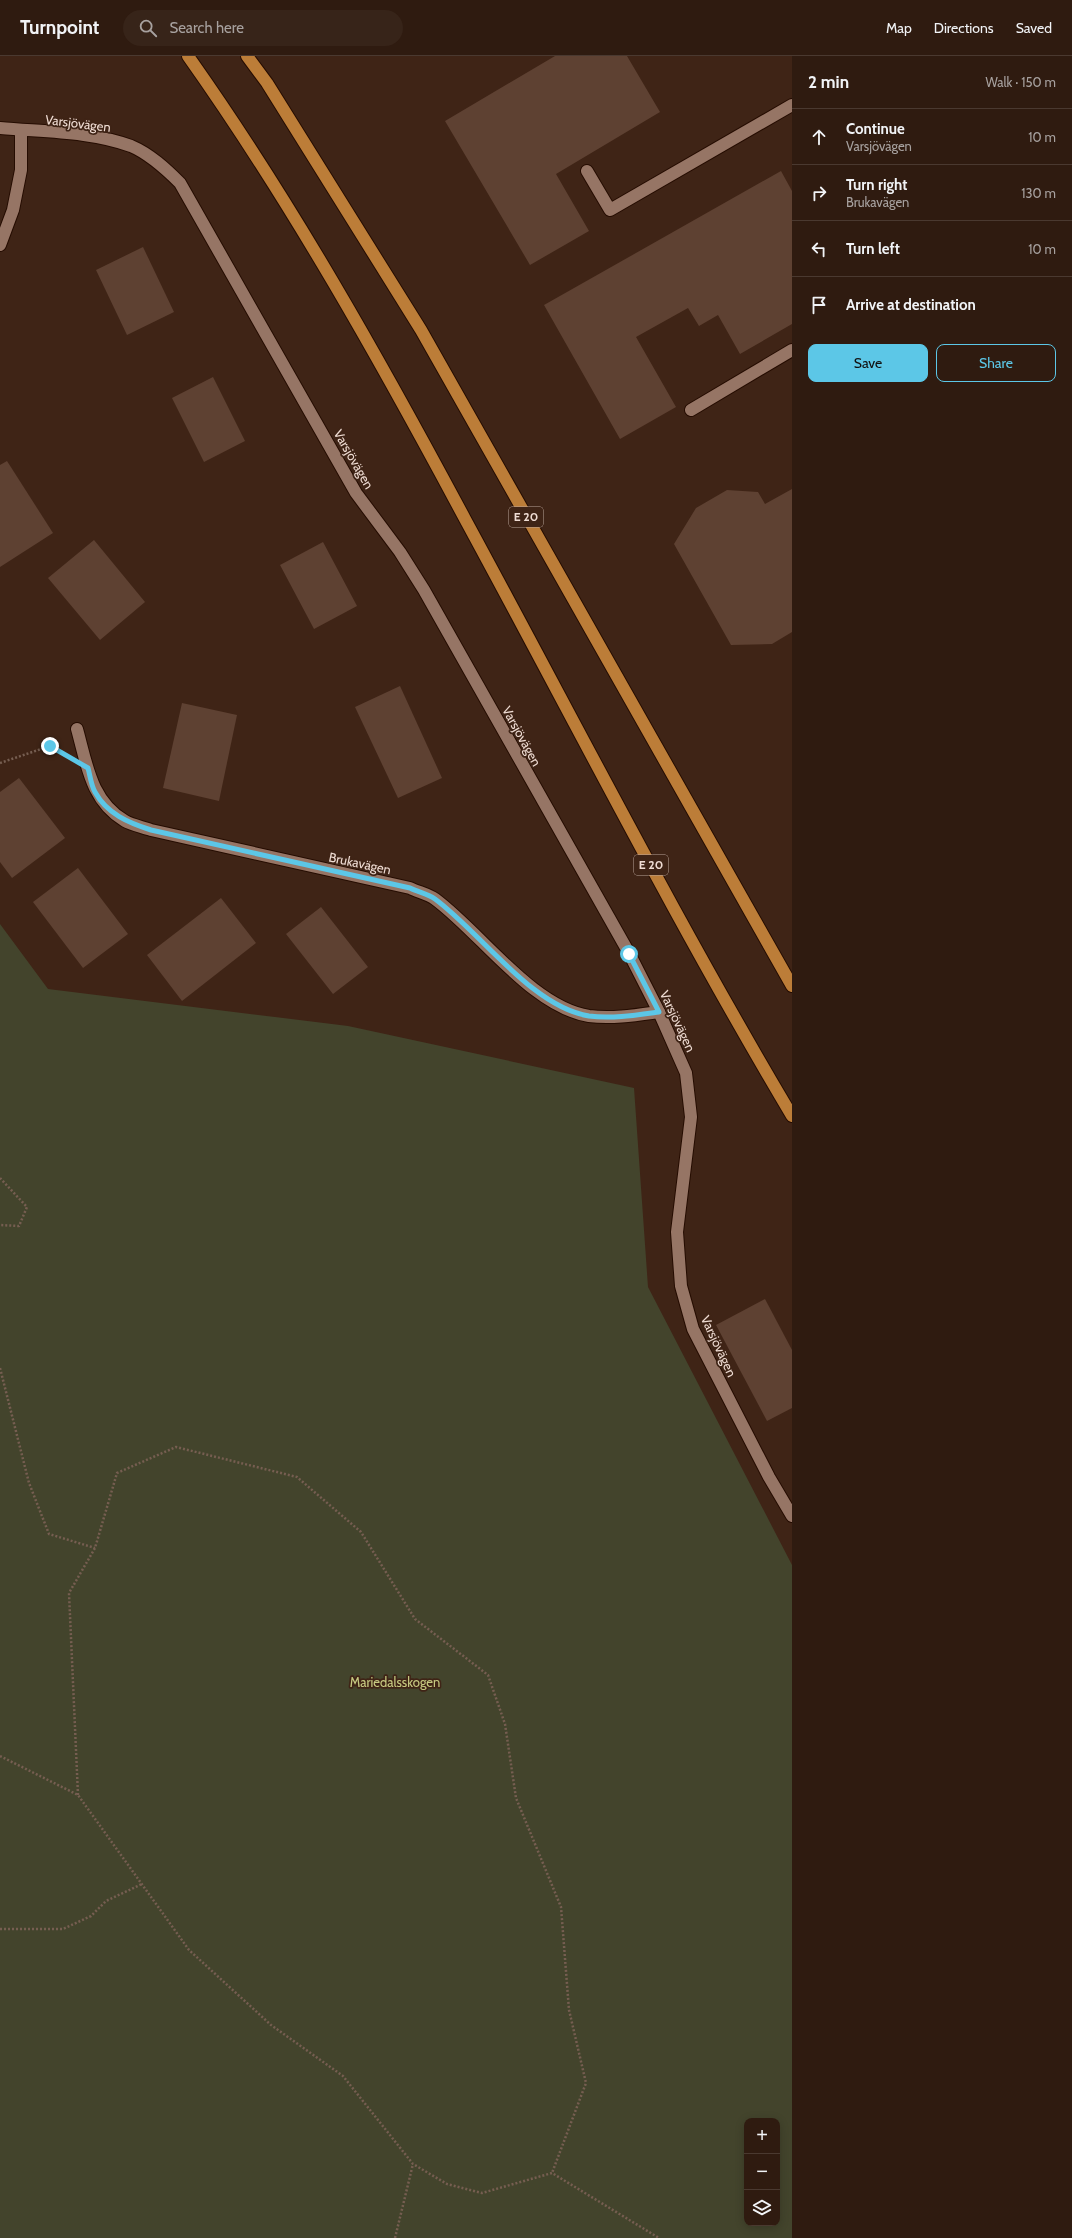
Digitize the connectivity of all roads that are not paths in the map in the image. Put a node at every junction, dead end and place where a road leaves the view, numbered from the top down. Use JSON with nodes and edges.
{"nodes":[{"id":1,"x":188,"y":56,"type":"edge"},
{"id":2,"x":247,"y":56,"type":"edge"},
{"id":3,"x":792,"y":105,"type":"edge"},
{"id":4,"x":0,"y":128,"type":"edge"},
{"id":5,"x":21,"y":130,"type":"junction"},
{"id":6,"x":587,"y":171,"type":"dead end"},
{"id":7,"x":0,"y":245,"type":"edge"},
{"id":8,"x":792,"y":350,"type":"edge"},
{"id":9,"x":691,"y":410,"type":"dead end"},
{"id":10,"x":77,"y":729,"type":"dead end"},
{"id":11,"x":792,"y":986,"type":"edge"},
{"id":12,"x":659,"y":1012,"type":"junction"},
{"id":13,"x":792,"y":1116,"type":"edge"},
{"id":14,"x":792,"y":1516,"type":"edge"}],
"edges":[{"from":1,"to":13,"type":"highway","number":"E 20"},
{"from":2,"to":11,"type":"highway","number":"E 20"},
{"from":3,"to":6,"type":"street"},
{"from":4,"to":5,"type":"street","name":"Varsjövägen"},
{"from":5,"to":7,"type":"street"},
{"from":5,"to":12,"type":"street","name":"Varsjövägen"},
{"from":8,"to":9,"type":"street"},
{"from":10,"to":12,"type":"street","name":"Brukavägen"},
{"from":12,"to":14,"type":"street","name":"Varsjövägen"}]}
